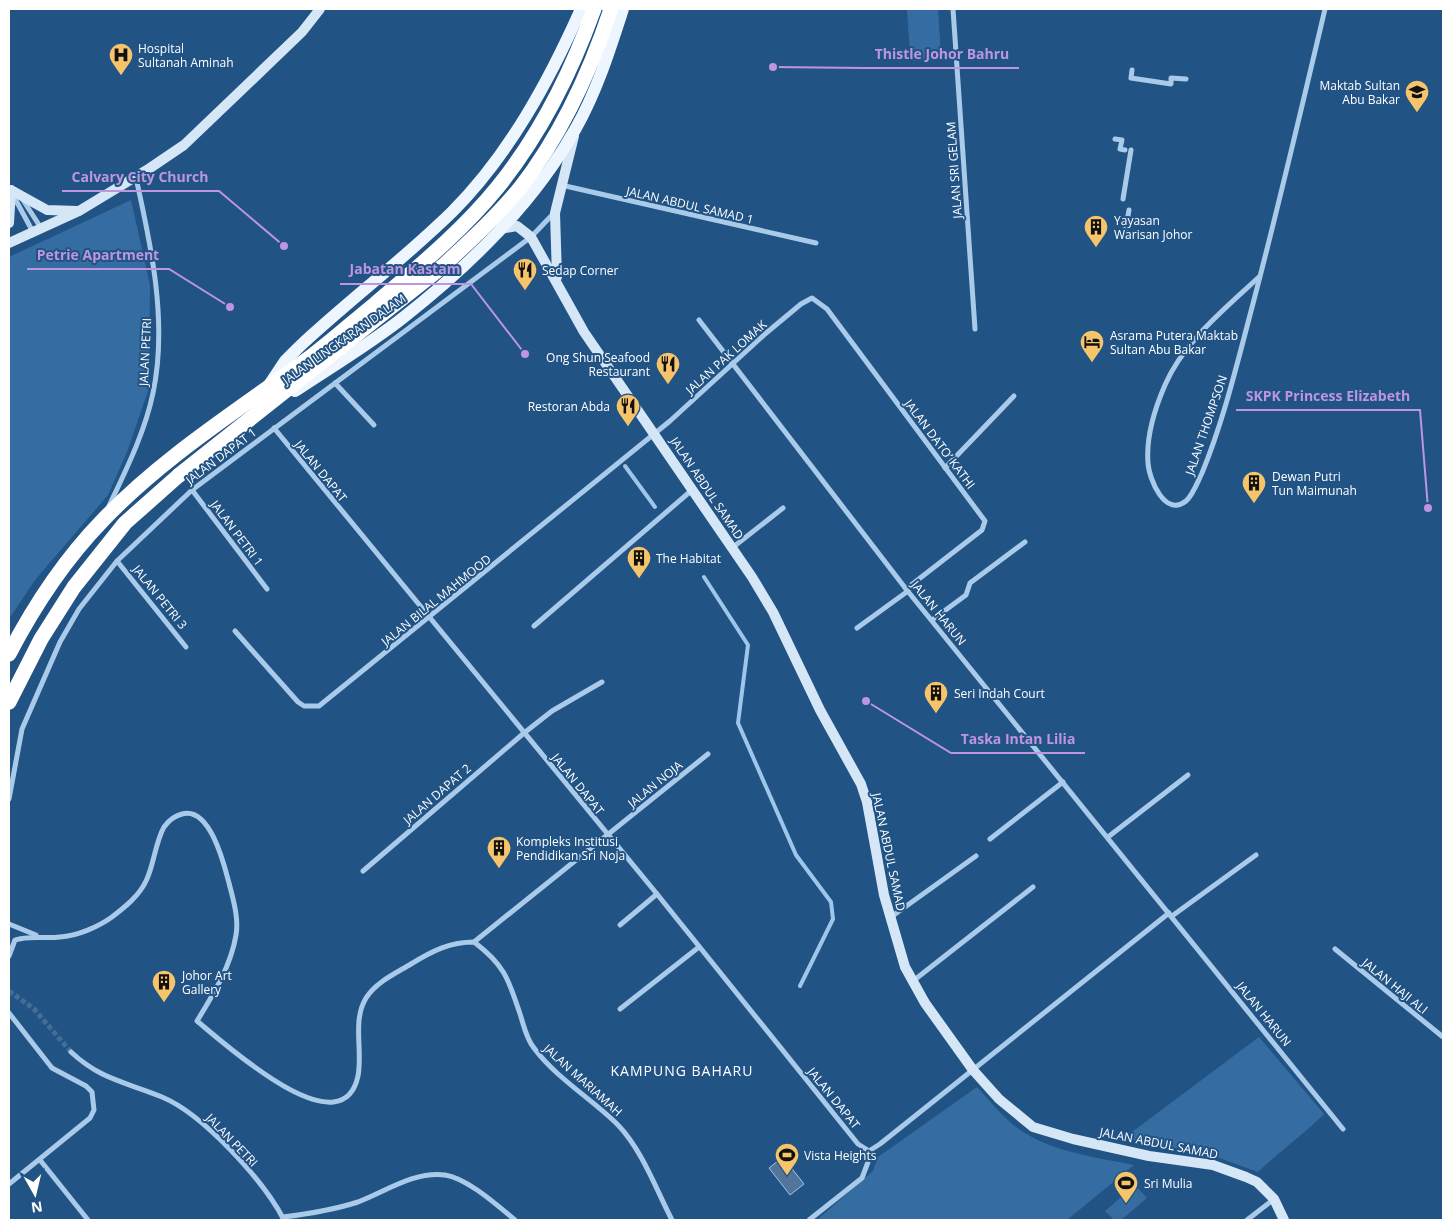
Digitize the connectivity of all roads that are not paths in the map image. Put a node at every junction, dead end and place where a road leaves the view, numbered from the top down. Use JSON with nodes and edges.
{"nodes":[{"id":1,"x":320,"y":9,"type":"edge"},
{"id":2,"x":581,"y":9,"type":"edge"},
{"id":3,"x":594,"y":9,"type":"edge"},
{"id":4,"x":611,"y":9,"type":"edge"},
{"id":5,"x":623,"y":9,"type":"edge"},
{"id":6,"x":953,"y":9,"type":"edge"},
{"id":7,"x":1325,"y":9,"type":"edge"},
{"id":8,"x":1132,"y":70,"type":"dead end"},
{"id":9,"x":1186,"y":79,"type":"dead end"},
{"id":10,"x":576,"y":128,"type":"junction"},
{"id":11,"x":1115,"y":139,"type":"dead end"},
{"id":12,"x":135,"y":177,"type":"junction"},
{"id":13,"x":560,"y":185,"type":"junction"},
{"id":14,"x":10,"y":188,"type":"edge"},
{"id":15,"x":1123,"y":199,"type":"dead end"},
{"id":16,"x":1129,"y":210,"type":"dead end"},
{"id":17,"x":79,"y":211,"type":"junction"},
{"id":18,"x":555,"y":213,"type":"junction"},
{"id":19,"x":9,"y":223,"type":"edge"},
{"id":20,"x":500,"y":229,"type":"junction"},
{"id":21,"x":37,"y":231,"type":"junction"},
{"id":22,"x":1125,"y":233,"type":"dead end"},
{"id":23,"x":531,"y":237,"type":"junction"},
{"id":24,"x":9,"y":243,"type":"edge"},
{"id":25,"x":816,"y":243,"type":"dead end"},
{"id":26,"x":1260,"y":276,"type":"junction"},
{"id":27,"x":557,"y":280,"type":"junction"},
{"id":28,"x":812,"y":298,"type":"joint"},
{"id":29,"x":699,"y":320,"type":"dead end"},
{"id":30,"x":975,"y":329,"type":"dead end"},
{"id":31,"x":318,"y":358,"type":"junction"},
{"id":32,"x":733,"y":362,"type":"junction"},
{"id":33,"x":335,"y":383,"type":"junction"},
{"id":34,"x":267,"y":388,"type":"junction"},
{"id":35,"x":1014,"y":396,"type":"dead end"},
{"id":36,"x":374,"y":425,"type":"dead end"},
{"id":37,"x":274,"y":428,"type":"junction"},
{"id":38,"x":655,"y":433,"type":"junction"},
{"id":39,"x":231,"y":435,"type":"junction"},
{"id":40,"x":945,"y":468,"type":"junction"},
{"id":41,"x":192,"y":490,"type":"junction"},
{"id":42,"x":693,"y":491,"type":"junction"},
{"id":43,"x":783,"y":508,"type":"dead end"},
{"id":44,"x":103,"y":520,"type":"junction"},
{"id":45,"x":1025,"y":542,"type":"dead end"},
{"id":46,"x":732,"y":548,"type":"junction"},
{"id":47,"x":118,"y":561,"type":"junction"},
{"id":48,"x":267,"y":589,"type":"dead end"},
{"id":49,"x":907,"y":590,"type":"junction"},
{"id":50,"x":429,"y":619,"type":"junction"},
{"id":51,"x":932,"y":620,"type":"junction"},
{"id":52,"x":534,"y":626,"type":"dead end"},
{"id":53,"x":857,"y":628,"type":"dead end"},
{"id":54,"x":235,"y":631,"type":"dead end"},
{"id":55,"x":186,"y":646,"type":"dead end"},
{"id":56,"x":9,"y":654,"type":"edge"},
{"id":57,"x":602,"y":682,"type":"dead end"},
{"id":58,"x":9,"y":702,"type":"edge"},
{"id":59,"x":524,"y":733,"type":"junction"},
{"id":60,"x":708,"y":754,"type":"dead end"},
{"id":61,"x":1188,"y":775,"type":"dead end"},
{"id":62,"x":1063,"y":782,"type":"junction"},
{"id":63,"x":9,"y":799,"type":"edge"},
{"id":64,"x":607,"y":835,"type":"junction"},
{"id":65,"x":1108,"y":837,"type":"junction"},
{"id":66,"x":990,"y":839,"type":"dead end"},
{"id":67,"x":1256,"y":855,"type":"dead end"},
{"id":68,"x":976,"y":856,"type":"dead end"},
{"id":69,"x":363,"y":871,"type":"dead end"},
{"id":70,"x":1033,"y":887,"type":"dead end"},
{"id":71,"x":657,"y":894,"type":"junction"},
{"id":72,"x":1171,"y":914,"type":"junction"},
{"id":73,"x":890,"y":918,"type":"junction"},
{"id":74,"x":9,"y":924,"type":"edge"},
{"id":75,"x":620,"y":924,"type":"dead end"},
{"id":76,"x":38,"y":936,"type":"junction"},
{"id":77,"x":474,"y":942,"type":"junction"},
{"id":78,"x":699,"y":947,"type":"junction"},
{"id":79,"x":1335,"y":949,"type":"dead end"},
{"id":80,"x":9,"y":956,"type":"edge"},
{"id":81,"x":912,"y":982,"type":"junction"},
{"id":82,"x":620,"y":1009,"type":"dead end"},
{"id":83,"x":9,"y":1013,"type":"edge"},
{"id":84,"x":1443,"y":1037,"type":"edge"},
{"id":85,"x":70,"y":1052,"type":"tunnel mouth"},
{"id":86,"x":973,"y":1070,"type":"junction"},
{"id":87,"x":1344,"y":1129,"type":"dead end"},
{"id":88,"x":869,"y":1151,"type":"junction"},
{"id":89,"x":40,"y":1160,"type":"junction"},
{"id":90,"x":9,"y":1184,"type":"edge"},
{"id":91,"x":1274,"y":1199,"type":"junction"},
{"id":92,"x":283,"y":1219,"type":"edge"},
{"id":93,"x":88,"y":1220,"type":"edge"},
{"id":94,"x":515,"y":1220,"type":"edge"},
{"id":95,"x":672,"y":1220,"type":"edge"},
{"id":96,"x":809,"y":1220,"type":"edge"},
{"id":97,"x":1247,"y":1220,"type":"edge"},
{"id":98,"x":1284,"y":1220,"type":"edge"}],
"edges":[{"from":1,"to":12,"type":"street"},
{"from":2,"to":34,"type":"main road","name":"JALAN LINGKARAN DALAM"},
{"from":3,"to":31,"type":"highway","name":"JALAN LINGKARAN DALAM"},
{"from":4,"to":31,"type":"highway","name":"JALAN LINGKARAN DALAM"},
{"from":5,"to":10,"type":"main road","name":"JALAN LINGKARAN DALAM"},
{"from":6,"to":30,"type":"street","name":"JALAN SRI GELAM"},
{"from":7,"to":26,"type":"street","name":"JALAN THOMPSON"},
{"from":8,"to":9,"type":"street"},
{"from":10,"to":13,"type":"street","name":"JALAN ABDUL SAMAD"},
{"from":10,"to":20,"type":"main road","name":"JALAN LINGKARAN DALAM"},
{"from":11,"to":15,"type":"street"},
{"from":12,"to":17,"type":"street"},
{"from":12,"to":44,"type":"street","name":"JALAN PETRI"},
{"from":13,"to":18,"type":"street","name":"JALAN ABDUL SAMAD"},
{"from":13,"to":25,"type":"street","name":"JALAN ABDUL SAMAD 1"},
{"from":14,"to":17,"type":"street"},
{"from":14,"to":19,"type":"street"},
{"from":14,"to":21,"type":"street"},
{"from":14,"to":21,"type":"street"},
{"from":16,"to":22,"type":"street"},
{"from":17,"to":21,"type":"street"},
{"from":18,"to":23,"type":"street","name":"JALAN DAPAT 1"},
{"from":18,"to":27,"type":"street","name":"JALAN ABDUL SAMAD"},
{"from":20,"to":23,"type":"street"},
{"from":20,"to":39,"type":"main road","name":"JALAN LINGKARAN DALAM"},
{"from":21,"to":24,"type":"street"},
{"from":23,"to":27,"type":"street","name":"JALAN ABDUL SAMAD"},
{"from":23,"to":33,"type":"street","name":"JALAN DAPAT 1"},
{"from":26,"to":26,"type":"street","name":"JALAN THOMPSON"},
{"from":27,"to":38,"type":"street","name":"JALAN ABDUL SAMAD"},
{"from":28,"to":32,"type":"street","name":"JALAN PAK LOMAK"},
{"from":28,"to":40,"type":"street","name":"JALAN DATO’ KATHI"},
{"from":29,"to":32,"type":"street","name":"JALAN HARUN"},
{"from":31,"to":34,"type":"highway","name":"JALAN LINGKARAN DALAM"},
{"from":31,"to":39,"type":"highway","name":"JALAN LINGKARAN DALAM"},
{"from":32,"to":38,"type":"street","name":"JALAN PAK LOMAK"},
{"from":32,"to":49,"type":"street","name":"JALAN HARUN"},
{"from":33,"to":36,"type":"street"},
{"from":33,"to":37,"type":"street","name":"JALAN DAPAT 1"},
{"from":34,"to":44,"type":"highway","name":"JALAN LINGKARAN DALAM"},
{"from":35,"to":40,"type":"street"},
{"from":37,"to":41,"type":"street","name":"JALAN DAPAT 1"},
{"from":37,"to":50,"type":"street","name":"JALAN DAPAT"},
{"from":38,"to":42,"type":"street","name":"JALAN ABDUL SAMAD"},
{"from":38,"to":50,"type":"street","name":"JALAN BILAL MAHMOOD"},
{"from":39,"to":58,"type":"highway","name":"JALAN LINGKARAN DALAM"},
{"from":40,"to":49,"type":"street","name":"JALAN DATO’ KATHI"},
{"from":41,"to":47,"type":"street","name":"JALAN DAPAT 1"},
{"from":41,"to":48,"type":"street","name":"JALAN PETRI 1"},
{"from":42,"to":46,"type":"street","name":"JALAN ABDUL SAMAD"},
{"from":42,"to":52,"type":"street"},
{"from":43,"to":46,"type":"street"},
{"from":44,"to":56,"type":"highway","name":"JALAN LINGKARAN DALAM"},
{"from":45,"to":51,"type":"street"},
{"from":46,"to":73,"type":"street","name":"JALAN ABDUL SAMAD"},
{"from":47,"to":55,"type":"street","name":"JALAN PETRI 3"},
{"from":47,"to":63,"type":"street","name":"JALAN DAPAT 1"},
{"from":49,"to":51,"type":"street","name":"JALAN HARUN"},
{"from":49,"to":53,"type":"street"},
{"from":50,"to":54,"type":"street","name":"JALAN BILAL MAHMOOD"},
{"from":50,"to":59,"type":"street","name":"JALAN DAPAT"},
{"from":51,"to":62,"type":"street","name":"JALAN HARUN"},
{"from":57,"to":59,"type":"street","name":"JALAN DAPAT 2"},
{"from":59,"to":64,"type":"street","name":"JALAN DAPAT"},
{"from":59,"to":69,"type":"street","name":"JALAN DAPAT 2"},
{"from":60,"to":64,"type":"street","name":"JALAN NOJA"},
{"from":61,"to":65,"type":"street"},
{"from":62,"to":65,"type":"street","name":"JALAN HARUN"},
{"from":62,"to":66,"type":"street"},
{"from":64,"to":71,"type":"street","name":"JALAN DAPAT"},
{"from":64,"to":77,"type":"street","name":"JALAN NOJA"},
{"from":65,"to":72,"type":"street","name":"JALAN HARUN"},
{"from":67,"to":72,"type":"street"},
{"from":68,"to":73,"type":"street"},
{"from":70,"to":81,"type":"street"},
{"from":71,"to":75,"type":"street"},
{"from":71,"to":78,"type":"street","name":"JALAN DAPAT"},
{"from":72,"to":86,"type":"street"},
{"from":72,"to":87,"type":"street","name":"JALAN HARUN"},
{"from":73,"to":81,"type":"street","name":"JALAN ABDUL SAMAD"},
{"from":74,"to":76,"type":"street"},
{"from":76,"to":77,"type":"street"},
{"from":76,"to":80,"type":"street"},
{"from":77,"to":95,"type":"street","name":"JALAN MARIAMAH"},
{"from":78,"to":82,"type":"street"},
{"from":78,"to":88,"type":"street","name":"JALAN DAPAT"},
{"from":79,"to":84,"type":"street","name":"JALAN HAJI ALI"},
{"from":81,"to":86,"type":"street","name":"JALAN ABDUL SAMAD"},
{"from":83,"to":89,"type":"street"},
{"from":85,"to":92,"type":"street","name":"JALAN PETRI"},
{"from":86,"to":88,"type":"street"},
{"from":86,"to":91,"type":"street","name":"JALAN ABDUL SAMAD"},
{"from":88,"to":96,"type":"street"},
{"from":89,"to":90,"type":"street"},
{"from":89,"to":93,"type":"street"},
{"from":91,"to":97,"type":"street"},
{"from":91,"to":98,"type":"street","name":"JALAN ABDUL SAMAD"},
{"from":92,"to":94,"type":"street"}]}
